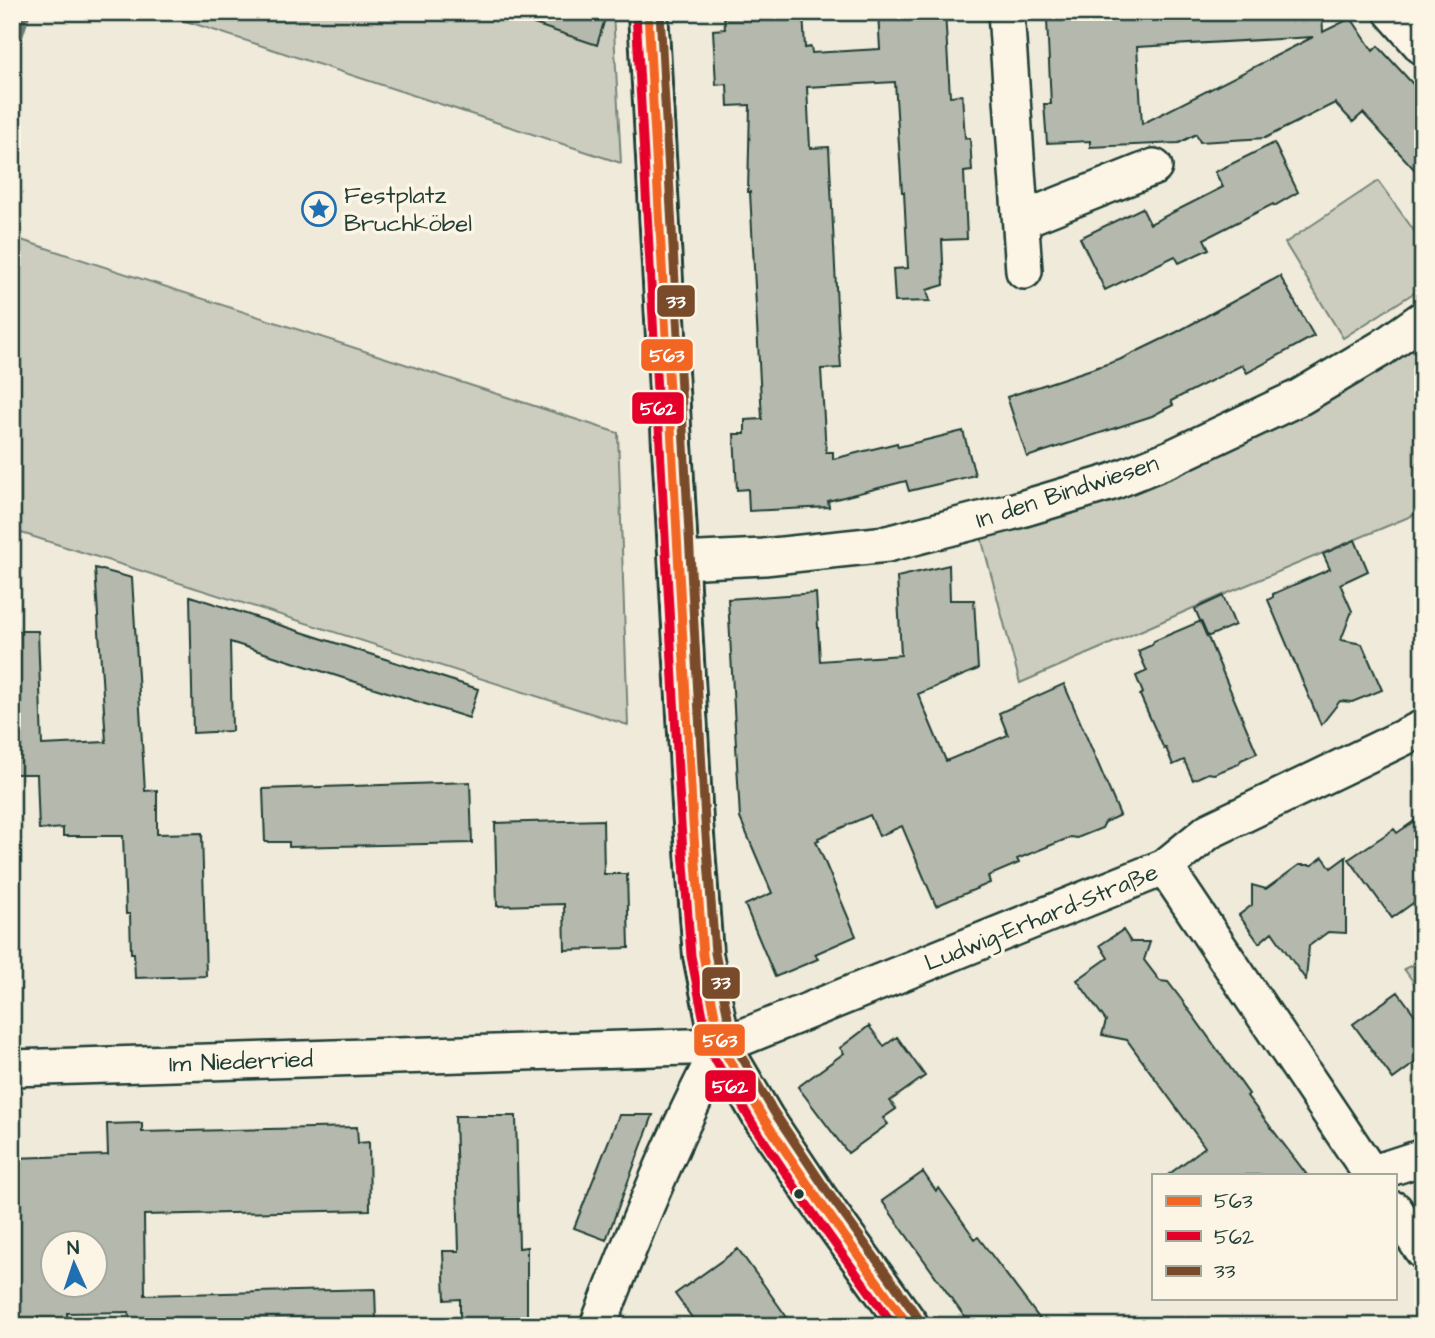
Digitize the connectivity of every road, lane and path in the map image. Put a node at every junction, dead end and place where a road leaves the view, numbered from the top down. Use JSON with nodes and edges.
{"nodes":[{"id":1,"x":648,"y":12,"type":"edge"},
{"id":2,"x":1006,"y":12,"type":"edge"},
{"id":3,"x":1392,"y":12,"type":"edge"},
{"id":4,"x":1423,"y":47,"type":"edge"},
{"id":5,"x":1154,"y":167,"type":"dead end"},
{"id":6,"x":1021,"y":220,"type":"junction"},
{"id":7,"x":1024,"y":271,"type":"dead end"},
{"id":8,"x":1423,"y":319,"type":"edge"},
{"id":9,"x":679,"y":561,"type":"junction"},
{"id":10,"x":1423,"y":728,"type":"edge"},
{"id":11,"x":1165,"y":867,"type":"junction"},
{"id":12,"x":721,"y":1046,"type":"junction"},
{"id":13,"x":12,"y":1068,"type":"edge"},
{"id":14,"x":1423,"y":1157,"type":"edge"},
{"id":15,"x":1370,"y":1174,"type":"edge"},
{"id":16,"x":1374,"y":1174,"type":"edge"},
{"id":17,"x":1396,"y":1211,"type":"edge"},
{"id":18,"x":1423,"y":1251,"type":"edge"},
{"id":19,"x":598,"y":1326,"type":"edge"},
{"id":20,"x":909,"y":1326,"type":"edge"}],
"edges":[{"from":1,"to":9,"type":"street"},
{"from":2,"to":6,"type":"street"},
{"from":3,"to":4,"type":"street"},
{"from":5,"to":6,"type":"street"},
{"from":6,"to":7,"type":"street"},
{"from":8,"to":9,"type":"street","name":"In den Bindwiesen"},
{"from":9,"to":12,"type":"street"},
{"from":10,"to":11,"type":"street","name":"Ludwig-Erhard-Straße"},
{"from":11,"to":12,"type":"street","name":"Ludwig-Erhard-Straße"},
{"from":11,"to":15,"type":"street"},
{"from":12,"to":13,"type":"street","name":"Im Niederried"},
{"from":12,"to":19,"type":"street"},
{"from":12,"to":20,"type":"street"},
{"from":14,"to":16,"type":"street"},
{"from":17,"to":18,"type":"street"}]}
